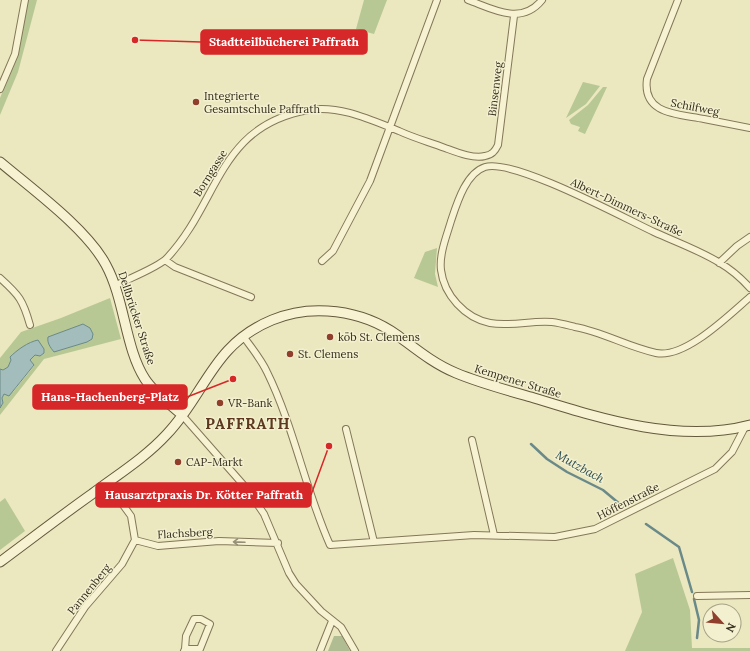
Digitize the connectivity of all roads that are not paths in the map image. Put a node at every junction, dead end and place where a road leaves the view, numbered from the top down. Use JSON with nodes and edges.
{"nodes":[{"id":1,"x":25,"y":0,"type":"edge"},
{"id":2,"x":437,"y":0,"type":"edge"},
{"id":3,"x":468,"y":0,"type":"edge"},
{"id":4,"x":542,"y":0,"type":"edge"},
{"id":5,"x":678,"y":0,"type":"edge"},
{"id":6,"x":514,"y":16,"type":"junction"},
{"id":7,"x":0,"y":89,"type":"edge"},
{"id":8,"x":389,"y":127,"type":"junction"},
{"id":9,"x":750,"y":128,"type":"edge"},
{"id":10,"x":0,"y":162,"type":"edge"},
{"id":11,"x":750,"y":237,"type":"edge"},
{"id":12,"x":166,"y":260,"type":"junction"},
{"id":13,"x":322,"y":261,"type":"dead end"},
{"id":14,"x":719,"y":263,"type":"junction"},
{"id":15,"x":0,"y":278,"type":"edge"},
{"id":16,"x":116,"y":285,"type":"junction"},
{"id":17,"x":750,"y":288,"type":"edge"},
{"id":18,"x":251,"y":297,"type":"dead end"},
{"id":19,"x":750,"y":297,"type":"edge"},
{"id":20,"x":30,"y":325,"type":"dead end"},
{"id":21,"x":243,"y":336,"type":"junction"},
{"id":22,"x":182,"y":415,"type":"junction"},
{"id":23,"x":748,"y":426,"type":"edge"},
{"id":24,"x":346,"y":429,"type":"dead end"},
{"id":25,"x":472,"y":440,"type":"dead end"},
{"id":26,"x":107,"y":483,"type":"junction"},
{"id":27,"x":494,"y":535,"type":"junction"},
{"id":28,"x":135,"y":540,"type":"junction"},
{"id":29,"x":374,"y":542,"type":"junction"},
{"id":30,"x":278,"y":543,"type":"junction"},
{"id":31,"x":0,"y":562,"type":"edge"},
{"id":32,"x":750,"y":595,"type":"edge"},
{"id":33,"x":697,"y":596,"type":"dead end"},
{"id":34,"x":332,"y":621,"type":"junction"},
{"id":35,"x":184,"y":650,"type":"edge"},
{"id":36,"x":56,"y":651,"type":"edge"},
{"id":37,"x":320,"y":651,"type":"edge"},
{"id":38,"x":355,"y":651,"type":"edge"}],
"edges":[{"from":1,"to":7,"type":"street"},
{"from":2,"to":8,"type":"street"},
{"from":3,"to":6,"type":"street"},
{"from":4,"to":6,"type":"street"},
{"from":5,"to":9,"type":"street","name":"Schilfweg"},
{"from":6,"to":8,"type":"street","name":"Binsenweg"},
{"from":8,"to":12,"type":"street","name":"Borngasse"},
{"from":8,"to":13,"type":"street"},
{"from":10,"to":16,"type":"main road","name":"Dellbrücker Straße"},
{"from":11,"to":14,"type":"street"},
{"from":12,"to":16,"type":"street","name":"Borngasse"},
{"from":12,"to":18,"type":"street"},
{"from":14,"to":17,"type":"street","name":"Albert-Dimmers-Straße"},
{"from":14,"to":19,"type":"street","name":"Albert-Dimmers-Straße"},
{"from":15,"to":20,"type":"street"},
{"from":16,"to":22,"type":"main road","name":"Dellbrücker Straße"},
{"from":21,"to":22,"type":"main road","name":"Kempener Straße"},
{"from":21,"to":23,"type":"main road","name":"Kempener Straße"},
{"from":21,"to":29,"type":"street","name":"Höffenstraße"},
{"from":22,"to":26,"type":"main road","name":"Kempener Straße"},
{"from":22,"to":30,"type":"street"},
{"from":23,"to":27,"type":"street","name":"Höffenstraße"},
{"from":24,"to":29,"type":"street"},
{"from":25,"to":27,"type":"street"},
{"from":26,"to":28,"type":"street"},
{"from":26,"to":31,"type":"main road","name":"Kempener Straße"},
{"from":27,"to":29,"type":"street","name":"Höffenstraße"},
{"from":30,"to":28,"type":"street","name":"Flachsberg","one_way":true},
{"from":28,"to":36,"type":"street","name":"Pannenberg"},
{"from":30,"to":34,"type":"street"},
{"from":32,"to":33,"type":"street"},
{"from":34,"to":37,"type":"street"},
{"from":34,"to":38,"type":"street"},
{"from":35,"to":35,"type":"street"}]}
